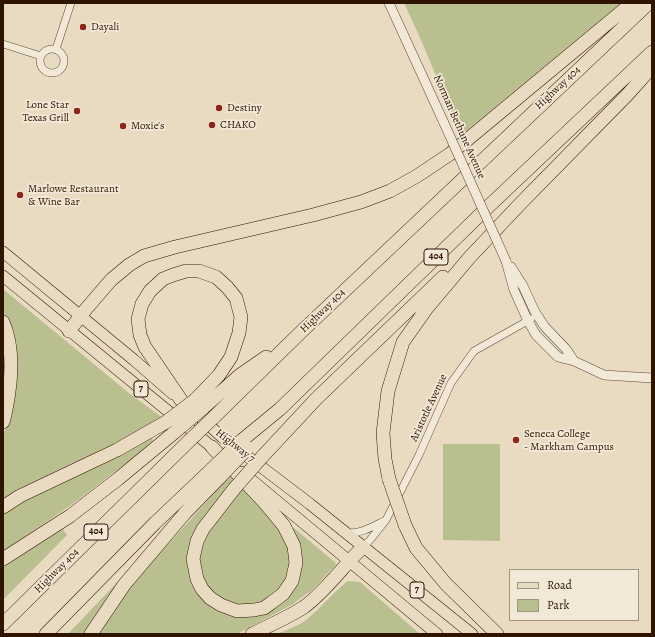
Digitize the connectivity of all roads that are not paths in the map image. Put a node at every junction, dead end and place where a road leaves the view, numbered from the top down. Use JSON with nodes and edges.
{"nodes":[{"id":1,"x":71,"y":3,"type":"edge"},
{"id":2,"x":389,"y":3,"type":"edge"},
{"id":3,"x":632,"y":3,"type":"edge"},
{"id":4,"x":649,"y":3,"type":"edge"},
{"id":5,"x":3,"y":44,"type":"edge"},
{"id":6,"x":56,"y":49,"type":"junction"},
{"id":7,"x":652,"y":52,"type":"edge"},
{"id":8,"x":41,"y":56,"type":"junction"},
{"id":9,"x":652,"y":67,"type":"edge"},
{"id":10,"x":520,"y":204,"type":"junction"},
{"id":11,"x":3,"y":252,"type":"edge"},
{"id":12,"x":506,"y":261,"type":"junction"},
{"id":13,"x":3,"y":276,"type":"edge"},
{"id":14,"x":537,"y":315,"type":"junction"},
{"id":15,"x":81,"y":316,"type":"junction"},
{"id":16,"x":528,"y":321,"type":"junction"},
{"id":17,"x":3,"y":322,"type":"edge"},
{"id":18,"x":69,"y":331,"type":"junction"},
{"id":19,"x":301,"y":332,"type":"junction"},
{"id":20,"x":574,"y":361,"type":"junction"},
{"id":21,"x":652,"y":378,"type":"edge"},
{"id":22,"x":181,"y":400,"type":"junction"},
{"id":23,"x":198,"y":404,"type":"junction"},
{"id":24,"x":3,"y":422,"type":"edge"},
{"id":25,"x":171,"y":427,"type":"junction"},
{"id":26,"x":212,"y":447,"type":"junction"},
{"id":27,"x":216,"y":473,"type":"junction"},
{"id":28,"x":3,"y":507,"type":"edge"},
{"id":29,"x":386,"y":520,"type":"junction"},
{"id":30,"x":346,"y":533,"type":"junction"},
{"id":31,"x":363,"y":546,"type":"junction"},
{"id":32,"x":3,"y":559,"type":"edge"},
{"id":33,"x":350,"y":561,"type":"junction"},
{"id":34,"x":3,"y":624,"type":"edge"},
{"id":35,"x":46,"y":634,"type":"edge"},
{"id":36,"x":91,"y":634,"type":"edge"},
{"id":37,"x":252,"y":634,"type":"edge"},
{"id":38,"x":437,"y":634,"type":"edge"},
{"id":39,"x":472,"y":634,"type":"edge"},
{"id":40,"x":497,"y":634,"type":"edge"}],
"edges":[{"from":1,"to":6,"type":"street"},
{"from":2,"to":12,"type":"street","name":"Norman Bethune Avenue","bridge":true},
{"from":3,"to":15,"type":"highway"},
{"from":4,"to":19,"type":"highway","name":"Highway 404","number":"404"},
{"from":5,"to":8,"type":"street"},
{"from":6,"to":8,"type":"street"},
{"from":6,"to":8,"type":"street"},
{"from":7,"to":27,"type":"highway","number":"404","bridge":true},
{"from":9,"to":10,"type":"highway"},
{"from":10,"to":26,"type":"highway","bridge":true},
{"from":10,"to":40,"type":"highway","bridge":true},
{"from":11,"to":15,"type":"main road","name":"Highway 7","number":"7"},
{"from":12,"to":14,"type":"street","name":"Norman Bethune Avenue"},
{"from":12,"to":16,"type":"street","name":"Norman Bethune Avenue"},
{"from":13,"to":18,"type":"main road","name":"Highway 7","number":"7"},
{"from":14,"to":16,"type":"street","name":"Aristotle Avenue"},
{"from":14,"to":20,"type":"street","name":"Norman Bethune Avenue"},
{"from":15,"to":18,"type":"highway"},
{"from":15,"to":22,"type":"main road","name":"Highway 7","number":"7"},
{"from":16,"to":20,"type":"street","name":"Norman Bethune Avenue"},
{"from":16,"to":29,"type":"street","name":"Aristotle Avenue"},
{"from":17,"to":24,"type":"highway"},
{"from":18,"to":26,"type":"main road","name":"Highway 7","number":"7"},
{"from":19,"to":23,"type":"highway"},
{"from":19,"to":34,"type":"highway","name":"Highway 404","number":"404","bridge":true},
{"from":20,"to":21,"type":"street","name":"Norman Bethune Avenue"},
{"from":22,"to":23,"type":"highway"},
{"from":22,"to":30,"type":"main road","name":"Highway 7","number":"7"},
{"from":23,"to":25,"type":"highway","bridge":true},
{"from":25,"to":28,"type":"highway"},
{"from":25,"to":32,"type":"highway"},
{"from":26,"to":33,"type":"main road","name":"Highway 7","number":"7"},
{"from":27,"to":35,"type":"highway"},
{"from":27,"to":36,"type":"highway"},
{"from":29,"to":30,"type":"street"},
{"from":29,"to":31,"type":"street","name":"Aristotle Avenue"},
{"from":30,"to":31,"type":"main road","name":"Highway 7","number":"7"},
{"from":31,"to":33,"type":"highway"},
{"from":31,"to":39,"type":"main road","name":"Highway 7","number":"7"},
{"from":33,"to":37,"type":"highway"},
{"from":33,"to":38,"type":"main road","name":"Highway 7","number":"7"}]}
